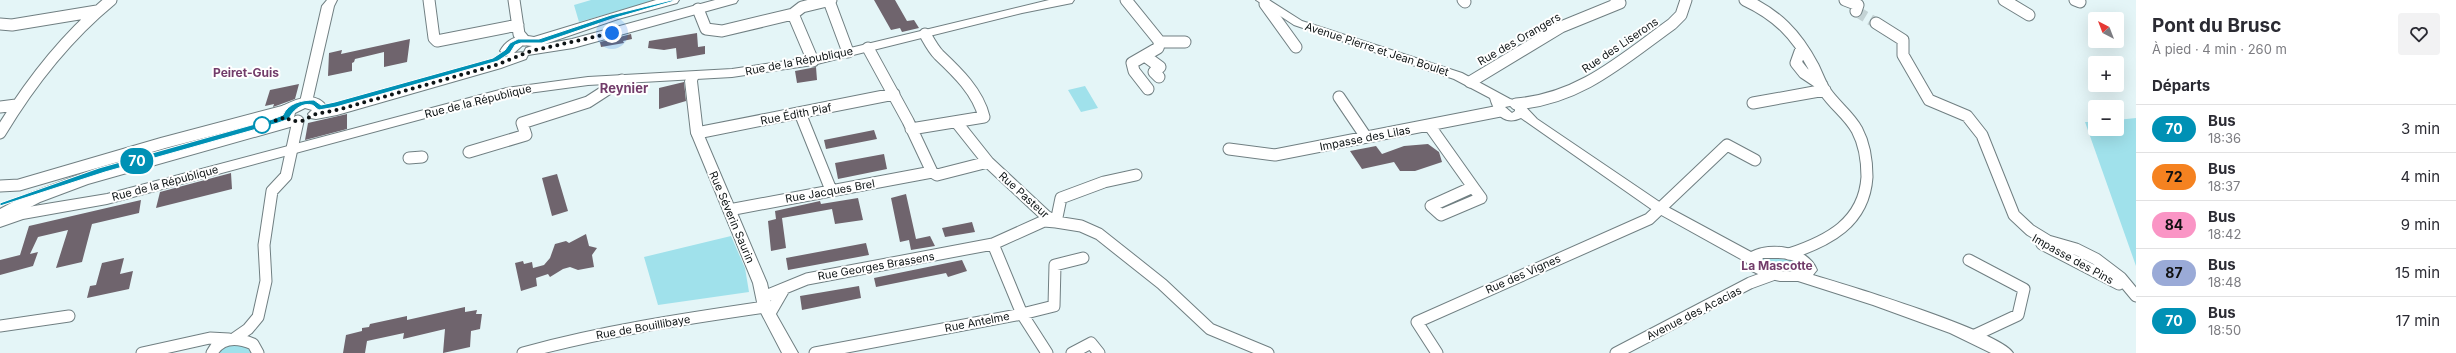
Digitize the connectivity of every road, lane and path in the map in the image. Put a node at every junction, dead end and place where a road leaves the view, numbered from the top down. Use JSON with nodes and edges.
{"nodes":[{"id":1,"x":111,"y":0,"type":"edge"},
{"id":2,"x":332,"y":0,"type":"edge"},
{"id":3,"x":429,"y":0,"type":"edge"},
{"id":4,"x":514,"y":0,"type":"edge"},
{"id":5,"x":672,"y":0,"type":"edge"},
{"id":6,"x":730,"y":0,"type":"edge"},
{"id":7,"x":1068,"y":0,"type":"edge"},
{"id":8,"x":1126,"y":0,"type":"edge"},
{"id":9,"x":1616,"y":0,"type":"edge"},
{"id":10,"x":1686,"y":0,"type":"edge"},
{"id":11,"x":1745,"y":0,"type":"edge"},
{"id":12,"x":1845,"y":0,"type":"edge"},
{"id":13,"x":2004,"y":0,"type":"edge"},
{"id":14,"x":830,"y":1,"type":"edge"},
{"id":15,"x":1263,"y":2,"type":"edge"},
{"id":16,"x":1024,"y":5,"type":"edge"},
{"id":17,"x":698,"y":9,"type":"junction"},
{"id":18,"x":97,"y":11,"type":"junction"},
{"id":19,"x":1856,"y":11,"type":"tunnel mouth"},
{"id":20,"x":793,"y":14,"type":"junction"},
{"id":21,"x":2029,"y":15,"type":"dead end"},
{"id":22,"x":1876,"y":23,"type":"tunnel mouth"},
{"id":23,"x":0,"y":24,"type":"edge"},
{"id":24,"x":924,"y":34,"type":"junction"},
{"id":25,"x":1160,"y":42,"type":"junction"},
{"id":26,"x":1185,"y":42,"type":"dead end"},
{"id":27,"x":521,"y":43,"type":"junction"},
{"id":28,"x":1296,"y":47,"type":"dead end"},
{"id":29,"x":868,"y":48,"type":"junction"},
{"id":30,"x":848,"y":52,"type":"junction"},
{"id":31,"x":1145,"y":56,"type":"junction"},
{"id":32,"x":813,"y":61,"type":"junction"},
{"id":33,"x":693,"y":76,"type":"junction"},
{"id":34,"x":1159,"y":77,"type":"dead end"},
{"id":35,"x":622,"y":80,"type":"junction"},
{"id":36,"x":1470,"y":82,"type":"junction"},
{"id":37,"x":1824,"y":88,"type":"junction"},
{"id":38,"x":1148,"y":89,"type":"dead end"},
{"id":39,"x":894,"y":94,"type":"junction"},
{"id":40,"x":1339,"y":97,"type":"dead end"},
{"id":41,"x":1753,"y":103,"type":"dead end"},
{"id":42,"x":16,"y":105,"type":"junction"},
{"id":43,"x":0,"y":107,"type":"edge"},
{"id":44,"x":1512,"y":107,"type":"junction"},
{"id":45,"x":314,"y":108,"type":"junction"},
{"id":46,"x":800,"y":113,"type":"junction"},
{"id":47,"x":291,"y":117,"type":"junction"},
{"id":48,"x":957,"y":122,"type":"junction"},
{"id":49,"x":1428,"y":125,"type":"junction"},
{"id":50,"x":911,"y":129,"type":"junction"},
{"id":51,"x":0,"y":133,"type":"edge"},
{"id":52,"x":697,"y":133,"type":"junction"},
{"id":53,"x":1366,"y":138,"type":"junction"},
{"id":54,"x":293,"y":148,"type":"junction"},
{"id":55,"x":1229,"y":149,"type":"dead end"},
{"id":56,"x":469,"y":152,"type":"dead end"},
{"id":57,"x":422,"y":157,"type":"dead end"},
{"id":58,"x":409,"y":158,"type":"dead end"},
{"id":59,"x":1756,"y":160,"type":"dead end"},
{"id":60,"x":988,"y":162,"type":"junction"},
{"id":61,"x":932,"y":172,"type":"junction"},
{"id":62,"x":1136,"y":175,"type":"dead end"},
{"id":63,"x":0,"y":186,"type":"edge"},
{"id":64,"x":1474,"y":186,"type":"dead end"},
{"id":65,"x":831,"y":190,"type":"junction"},
{"id":66,"x":0,"y":203,"type":"edge"},
{"id":67,"x":0,"y":207,"type":"edge"},
{"id":68,"x":1659,"y":208,"type":"junction"},
{"id":69,"x":729,"y":210,"type":"junction"},
{"id":70,"x":0,"y":213,"type":"edge"},
{"id":71,"x":0,"y":217,"type":"edge"},
{"id":72,"x":0,"y":221,"type":"edge"},
{"id":73,"x":1056,"y":222,"type":"junction"},
{"id":74,"x":2014,"y":225,"type":"dead end"},
{"id":75,"x":993,"y":244,"type":"junction"},
{"id":76,"x":1817,"y":245,"type":"junction"},
{"id":77,"x":1789,"y":254,"type":"junction"},
{"id":78,"x":1083,"y":258,"type":"dead end"},
{"id":79,"x":1757,"y":260,"type":"junction"},
{"id":80,"x":1969,"y":260,"type":"dead end"},
{"id":81,"x":1806,"y":270,"type":"junction"},
{"id":82,"x":1772,"y":275,"type":"junction"},
{"id":83,"x":1750,"y":283,"type":"junction"},
{"id":84,"x":784,"y":289,"type":"junction"},
{"id":85,"x":2134,"y":294,"type":"edge"},
{"id":86,"x":765,"y":306,"type":"junction"},
{"id":87,"x":1022,"y":314,"type":"junction"},
{"id":88,"x":70,"y":316,"type":"dead end"},
{"id":89,"x":0,"y":326,"type":"edge"},
{"id":90,"x":1973,"y":336,"type":"junction"},
{"id":91,"x":232,"y":338,"type":"junction"},
{"id":92,"x":172,"y":348,"type":"edge"},
{"id":93,"x":212,"y":352,"type":"edge"},
{"id":94,"x":142,"y":353,"type":"edge"},
{"id":95,"x":258,"y":353,"type":"edge"},
{"id":96,"x":523,"y":353,"type":"edge"},
{"id":97,"x":790,"y":353,"type":"edge"},
{"id":98,"x":815,"y":353,"type":"edge"},
{"id":99,"x":1047,"y":353,"type":"edge"},
{"id":100,"x":1072,"y":353,"type":"edge"},
{"id":101,"x":1099,"y":353,"type":"edge"},
{"id":102,"x":1268,"y":353,"type":"edge"},
{"id":103,"x":1437,"y":353,"type":"edge"},
{"id":104,"x":1618,"y":353,"type":"edge"},
{"id":105,"x":2005,"y":353,"type":"edge"}],
"edges":[{"from":1,"to":18,"type":"street"},
{"from":2,"to":45,"type":"street"},
{"from":3,"to":27,"type":"street"},
{"from":4,"to":27,"type":"street"},
{"from":5,"to":27,"type":"main road"},
{"from":6,"to":17,"type":"main road"},
{"from":7,"to":16,"type":"main road","name":"Rue de la République"},
{"from":8,"to":25,"type":"street"},
{"from":9,"to":36,"type":"street","name":"Rue des Orangers"},
{"from":10,"to":44,"type":"street","name":"Rue des Liserons"},
{"from":11,"to":37,"type":"street"},
{"from":12,"to":19,"type":"street"},
{"from":13,"to":21,"type":"street"},
{"from":14,"to":20,"type":"street"},
{"from":14,"to":30,"type":"street"},
{"from":15,"to":28,"type":"street"},
{"from":15,"to":36,"type":"street","name":"Avenue Pierre et Jean Boulet"},
{"from":16,"to":24,"type":"main road","name":"Rue de la République"},
{"from":17,"to":20,"type":"street"},
{"from":17,"to":27,"type":"main road"},
{"from":18,"to":23,"type":"street"},
{"from":18,"to":42,"type":"street"},
{"from":20,"to":32,"type":"street"},
{"from":22,"to":85,"type":"street"},
{"from":24,"to":29,"type":"main road","name":"Rue de la République"},
{"from":24,"to":48,"type":"street"},
{"from":25,"to":26,"type":"street"},
{"from":25,"to":31,"type":"street"},
{"from":27,"to":45,"type":"main road"},
{"from":29,"to":30,"type":"main road","name":"Rue de la République"},
{"from":29,"to":39,"type":"street"},
{"from":30,"to":32,"type":"main road","name":"Rue de la République"},
{"from":31,"to":34,"type":"street"},
{"from":31,"to":38,"type":"street"},
{"from":32,"to":33,"type":"main road","name":"Rue de la République"},
{"from":33,"to":35,"type":"main road","name":"Rue de la République"},
{"from":33,"to":52,"type":"street","name":"Rue Séverin Saurin"},
{"from":35,"to":54,"type":"main road","name":"Rue de la République"},
{"from":35,"to":56,"type":"street"},
{"from":36,"to":44,"type":"street","name":"Avenue Pierre et Jean Boulet"},
{"from":37,"to":41,"type":"street"},
{"from":37,"to":76,"type":"street"},
{"from":39,"to":46,"type":"street","name":"Rue Édith Piaf"},
{"from":39,"to":50,"type":"street"},
{"from":40,"to":53,"type":"street"},
{"from":42,"to":43,"type":"street"},
{"from":42,"to":51,"type":"street"},
{"from":44,"to":49,"type":"street","name":"Impasse des Lilas"},
{"from":44,"to":68,"type":"street","name":"Avenue Pierre et Jean Boulet"},
{"from":45,"to":47,"type":"main road"},
{"from":46,"to":52,"type":"street","name":"Rue Édith Piaf"},
{"from":46,"to":65,"type":"street"},
{"from":47,"to":54,"type":"street"},
{"from":47,"to":63,"type":"street"},
{"from":47,"to":66,"type":"main road"},
{"from":47,"to":71,"type":"main road"},
{"from":48,"to":50,"type":"street"},
{"from":48,"to":60,"type":"street","name":"Rue Pasteur"},
{"from":49,"to":53,"type":"street","name":"Impasse des Lilas"},
{"from":49,"to":64,"type":"street"},
{"from":50,"to":61,"type":"street"},
{"from":52,"to":69,"type":"street","name":"Rue Séverin Saurin"},
{"from":53,"to":55,"type":"street","name":"Impasse des Lilas"},
{"from":54,"to":72,"type":"main road","name":"Rue de la République"},
{"from":54,"to":91,"type":"street"},
{"from":57,"to":58,"type":"street"},
{"from":59,"to":68,"type":"street","name":"Rue des Vignes"},
{"from":60,"to":61,"type":"street"},
{"from":60,"to":73,"type":"street","name":"Rue Pasteur"},
{"from":61,"to":65,"type":"street","name":"Rue Jacques Brel"},
{"from":62,"to":73,"type":"street"},
{"from":65,"to":69,"type":"street","name":"Rue Jacques Brel"},
{"from":67,"to":70,"type":"main road"},
{"from":68,"to":79,"type":"street","name":"Avenue Pierre et Jean Boulet"},
{"from":68,"to":103,"type":"street","name":"Rue des Vignes"},
{"from":69,"to":86,"type":"street","name":"Rue Séverin Saurin"},
{"from":73,"to":75,"type":"street"},
{"from":73,"to":102,"type":"street","name":"Rue Pasteur"},
{"from":74,"to":85,"type":"street","name":"Impasse des Pins"},
{"from":75,"to":84,"type":"street","name":"Rue Georges Brassens"},
{"from":75,"to":87,"type":"street","name":"Rue Antelme"},
{"from":76,"to":77,"type":"street"},
{"from":76,"to":81,"type":"street"},
{"from":77,"to":79,"type":"street"},
{"from":77,"to":81,"type":"street"},
{"from":78,"to":87,"type":"street"},
{"from":79,"to":82,"type":"street","name":"Avenue Pierre et Jean Boulet"},
{"from":79,"to":83,"type":"street","name":"Avenue des Acacias"},
{"from":80,"to":90,"type":"street"},
{"from":81,"to":82,"type":"street","name":"Avenue Pierre et Jean Boulet"},
{"from":81,"to":90,"type":"street"},
{"from":82,"to":83,"type":"street","name":"Avenue des Acacias"},
{"from":83,"to":104,"type":"street","name":"Avenue des Acacias"},
{"from":84,"to":86,"type":"street"},
{"from":84,"to":86,"type":"street","name":"Rue Georges Brassens"},
{"from":86,"to":96,"type":"street","name":"Rue de Bouillibaye"},
{"from":86,"to":97,"type":"street","name":"Rue Séverin Saurin"},
{"from":87,"to":98,"type":"street","name":"Rue Antelme"},
{"from":87,"to":99,"type":"street"},
{"from":88,"to":89,"type":"street"},
{"from":90,"to":105,"type":"street"},
{"from":91,"to":92,"type":"street"},
{"from":91,"to":93,"type":"street"},
{"from":91,"to":95,"type":"street"},
{"from":92,"to":93,"type":"street"},
{"from":92,"to":94,"type":"street"},
{"from":100,"to":101,"type":"street"}]}
